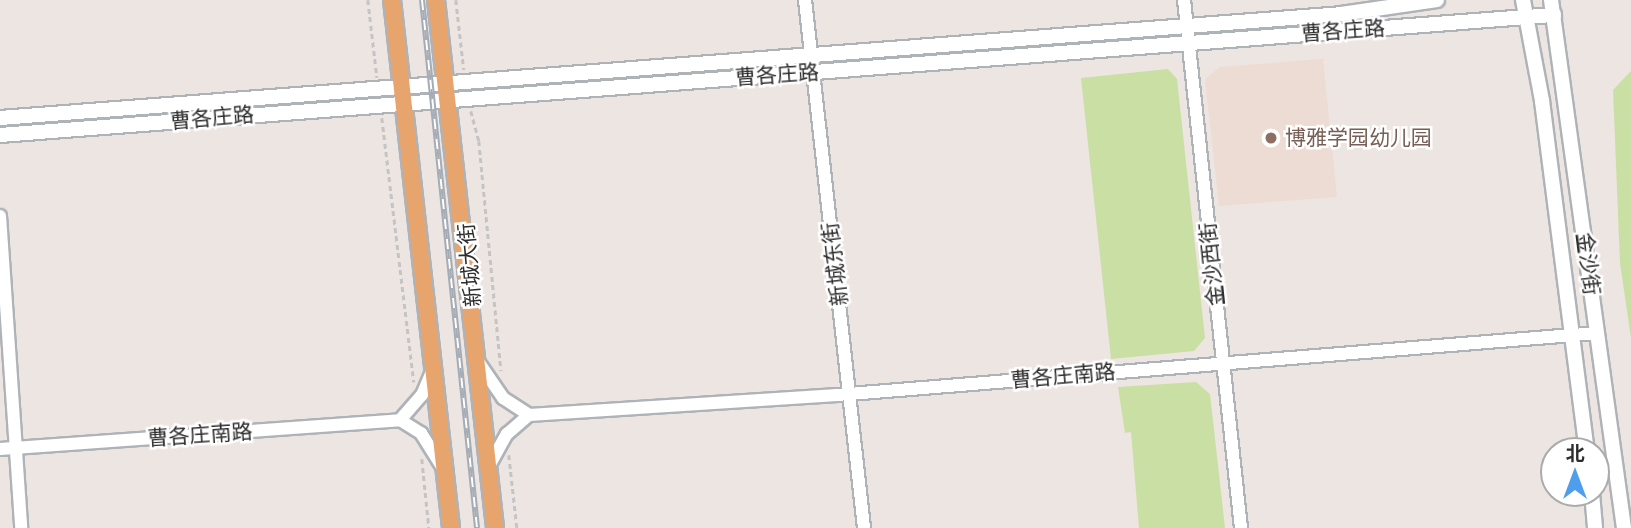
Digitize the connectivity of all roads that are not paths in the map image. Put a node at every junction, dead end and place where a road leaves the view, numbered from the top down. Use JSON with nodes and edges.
{"nodes":[{"id":1,"x":392,"y":0,"type":"edge"},
{"id":2,"x":436,"y":0,"type":"edge"},
{"id":3,"x":805,"y":0,"type":"edge"},
{"id":4,"x":1184,"y":0,"type":"edge"},
{"id":5,"x":1437,"y":0,"type":"edge"},
{"id":6,"x":1523,"y":0,"type":"edge"},
{"id":7,"x":1553,"y":7,"type":"edge"},
{"id":8,"x":1528,"y":18,"type":"junction"},
{"id":9,"x":1186,"y":26,"type":"junction"},
{"id":10,"x":1188,"y":42,"type":"junction"},
{"id":11,"x":811,"y":56,"type":"junction"},
{"id":12,"x":812,"y":72,"type":"junction"},
{"id":13,"x":467,"y":90,"type":"junction"},
{"id":14,"x":446,"y":91,"type":"junction"},
{"id":15,"x":402,"y":95,"type":"junction"},
{"id":16,"x":0,"y":118,"type":"edge"},
{"id":17,"x":0,"y":135,"type":"edge"},
{"id":18,"x":0,"y":216,"type":"edge"},
{"id":19,"x":1597,"y":333,"type":"junction"},
{"id":20,"x":1574,"y":335,"type":"junction"},
{"id":21,"x":477,"y":359,"type":"junction"},
{"id":22,"x":1222,"y":362,"type":"junction"},
{"id":23,"x":433,"y":369,"type":"junction"},
{"id":24,"x":850,"y":394,"type":"junction"},
{"id":25,"x":529,"y":415,"type":"junction"},
{"id":26,"x":400,"y":420,"type":"junction"},
{"id":27,"x":1585,"y":437,"type":"edge"},
{"id":28,"x":16,"y":448,"type":"junction"},
{"id":29,"x":0,"y":449,"type":"edge"},
{"id":30,"x":489,"y":466,"type":"junction"},
{"id":31,"x":445,"y":472,"type":"junction"},
{"id":32,"x":1593,"y":507,"type":"edge"},
{"id":33,"x":21,"y":528,"type":"edge"},
{"id":34,"x":451,"y":528,"type":"edge"},
{"id":35,"x":495,"y":528,"type":"edge"},
{"id":36,"x":864,"y":528,"type":"edge"},
{"id":37,"x":1241,"y":528,"type":"edge"},
{"id":38,"x":1595,"y":528,"type":"edge"},
{"id":39,"x":1624,"y":528,"type":"edge"}],
"edges":[{"from":1,"to":15,"type":"main road"},
{"from":2,"to":14,"type":"main road","name":"新城大街"},
{"from":3,"to":11,"type":"street","name":"新城东街"},
{"from":4,"to":9,"type":"street","name":"金沙西街"},
{"from":5,"to":9,"type":"main road","name":"曹各庄路"},
{"from":6,"to":8,"type":"main road","name":"金沙街"},
{"from":7,"to":8,"type":"main road","name":"曹各庄路"},
{"from":7,"to":19,"type":"main road","name":"金沙街"},
{"from":8,"to":10,"type":"main road","name":"曹各庄路"},
{"from":8,"to":20,"type":"main road","name":"金沙街"},
{"from":9,"to":10,"type":"street","name":"金沙西街"},
{"from":9,"to":11,"type":"main road","name":"曹各庄路"},
{"from":10,"to":12,"type":"main road","name":"曹各庄路"},
{"from":10,"to":22,"type":"street","name":"金沙西街"},
{"from":11,"to":12,"type":"street","name":"新城东街"},
{"from":11,"to":13,"type":"main road","name":"曹各庄路"},
{"from":12,"to":13,"type":"main road","name":"曹各庄路"},
{"from":12,"to":24,"type":"street","name":"新城东街"},
{"from":13,"to":14,"type":"main road","name":"曹各庄路"},
{"from":14,"to":15,"type":"main road","name":"曹各庄路"},
{"from":14,"to":21,"type":"main road","name":"新城大街"},
{"from":15,"to":16,"type":"main road","name":"曹各庄路"},
{"from":15,"to":17,"type":"main road","name":"曹各庄路"},
{"from":15,"to":23,"type":"main road"},
{"from":18,"to":28,"type":"street"},
{"from":19,"to":20,"type":"street","name":"曹各庄南路"},
{"from":19,"to":39,"type":"main road","name":"金沙街"},
{"from":20,"to":22,"type":"street","name":"曹各庄南路"},
{"from":20,"to":27,"type":"main road","name":"金沙街"},
{"from":21,"to":25,"type":"street"},
{"from":21,"to":30,"type":"main road","name":"新城大街"},
{"from":22,"to":24,"type":"street","name":"曹各庄南路"},
{"from":22,"to":37,"type":"street","name":"金沙西街"},
{"from":23,"to":26,"type":"street"},
{"from":23,"to":31,"type":"main road"},
{"from":24,"to":25,"type":"street","name":"曹各庄南路"},
{"from":24,"to":36,"type":"street","name":"新城东街"},
{"from":25,"to":30,"type":"street"},
{"from":26,"to":28,"type":"street","name":"曹各庄南路"},
{"from":26,"to":31,"type":"street"},
{"from":28,"to":29,"type":"street","name":"曹各庄南路"},
{"from":28,"to":33,"type":"street"},
{"from":30,"to":35,"type":"main road","name":"新城大街"},
{"from":31,"to":34,"type":"main road"},
{"from":32,"to":38,"type":"main road"}]}
